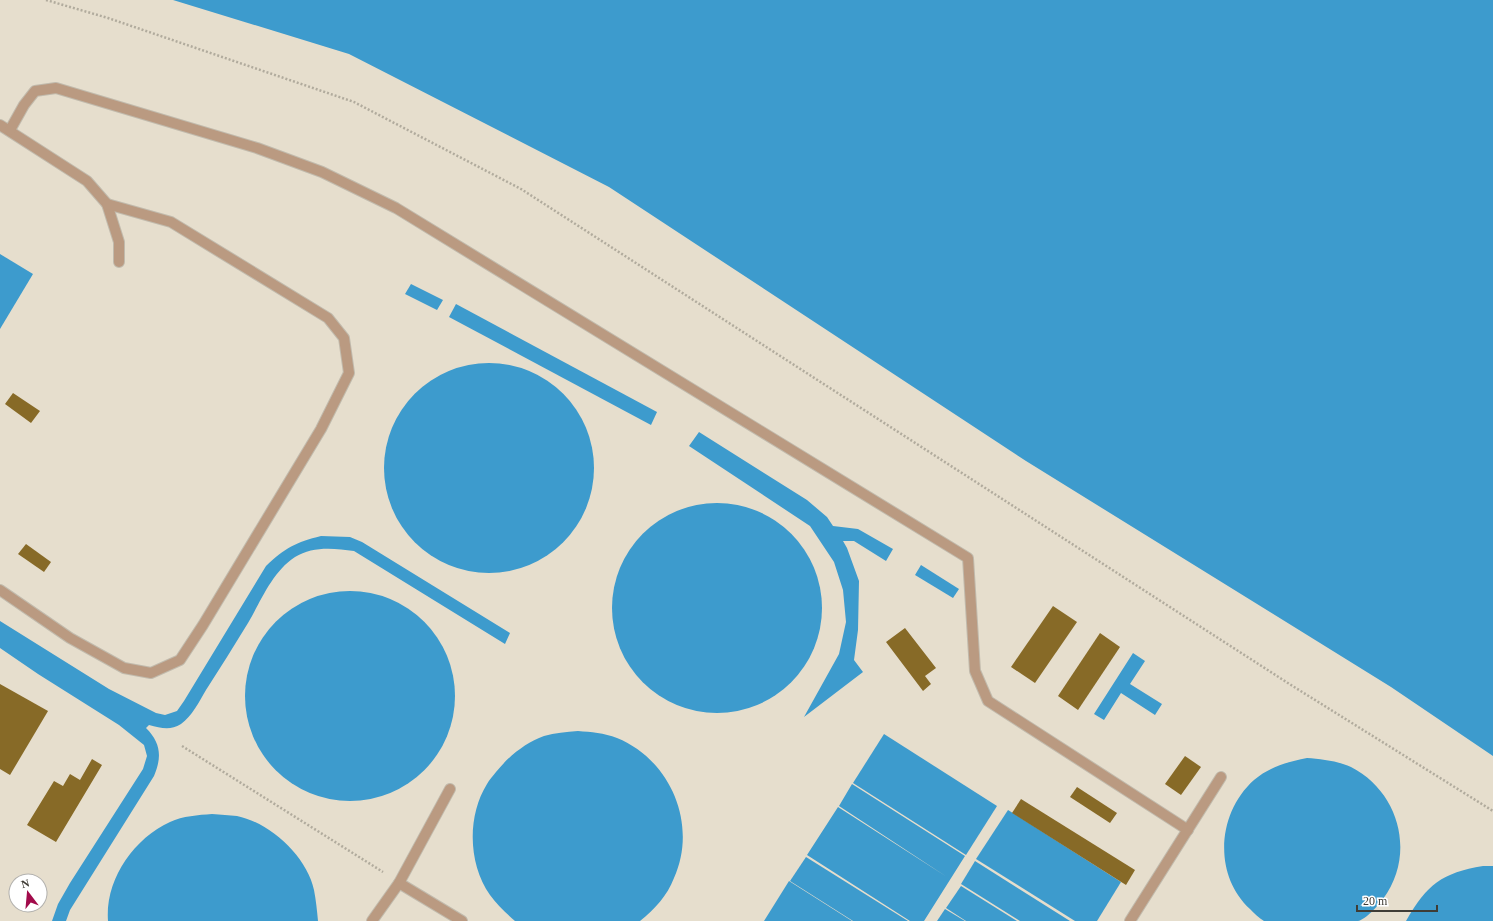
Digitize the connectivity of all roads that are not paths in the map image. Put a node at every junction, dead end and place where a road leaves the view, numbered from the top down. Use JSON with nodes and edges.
{"nodes":[{"id":1,"x":0,"y":124,"type":"edge"},
{"id":2,"x":10,"y":130,"type":"junction"},
{"id":3,"x":107,"y":204,"type":"junction"},
{"id":4,"x":119,"y":262,"type":"dead end"},
{"id":5,"x":0,"y":590,"type":"edge"},
{"id":6,"x":1221,"y":777,"type":"dead end"},
{"id":7,"x":450,"y":789,"type":"dead end"},
{"id":8,"x":1188,"y":830,"type":"junction"},
{"id":9,"x":400,"y":883,"type":"junction"},
{"id":10,"x":372,"y":921,"type":"edge"},
{"id":11,"x":462,"y":921,"type":"edge"},
{"id":12,"x":1130,"y":921,"type":"edge"}],
"edges":[{"from":1,"to":2,"type":"lane"},
{"from":2,"to":3,"type":"lane"},
{"from":2,"to":8,"type":"lane"},
{"from":3,"to":4,"type":"lane"},
{"from":3,"to":5,"type":"lane"},
{"from":6,"to":8,"type":"lane"},
{"from":7,"to":9,"type":"lane"},
{"from":8,"to":12,"type":"lane"},
{"from":9,"to":10,"type":"lane"},
{"from":9,"to":11,"type":"lane"}]}
